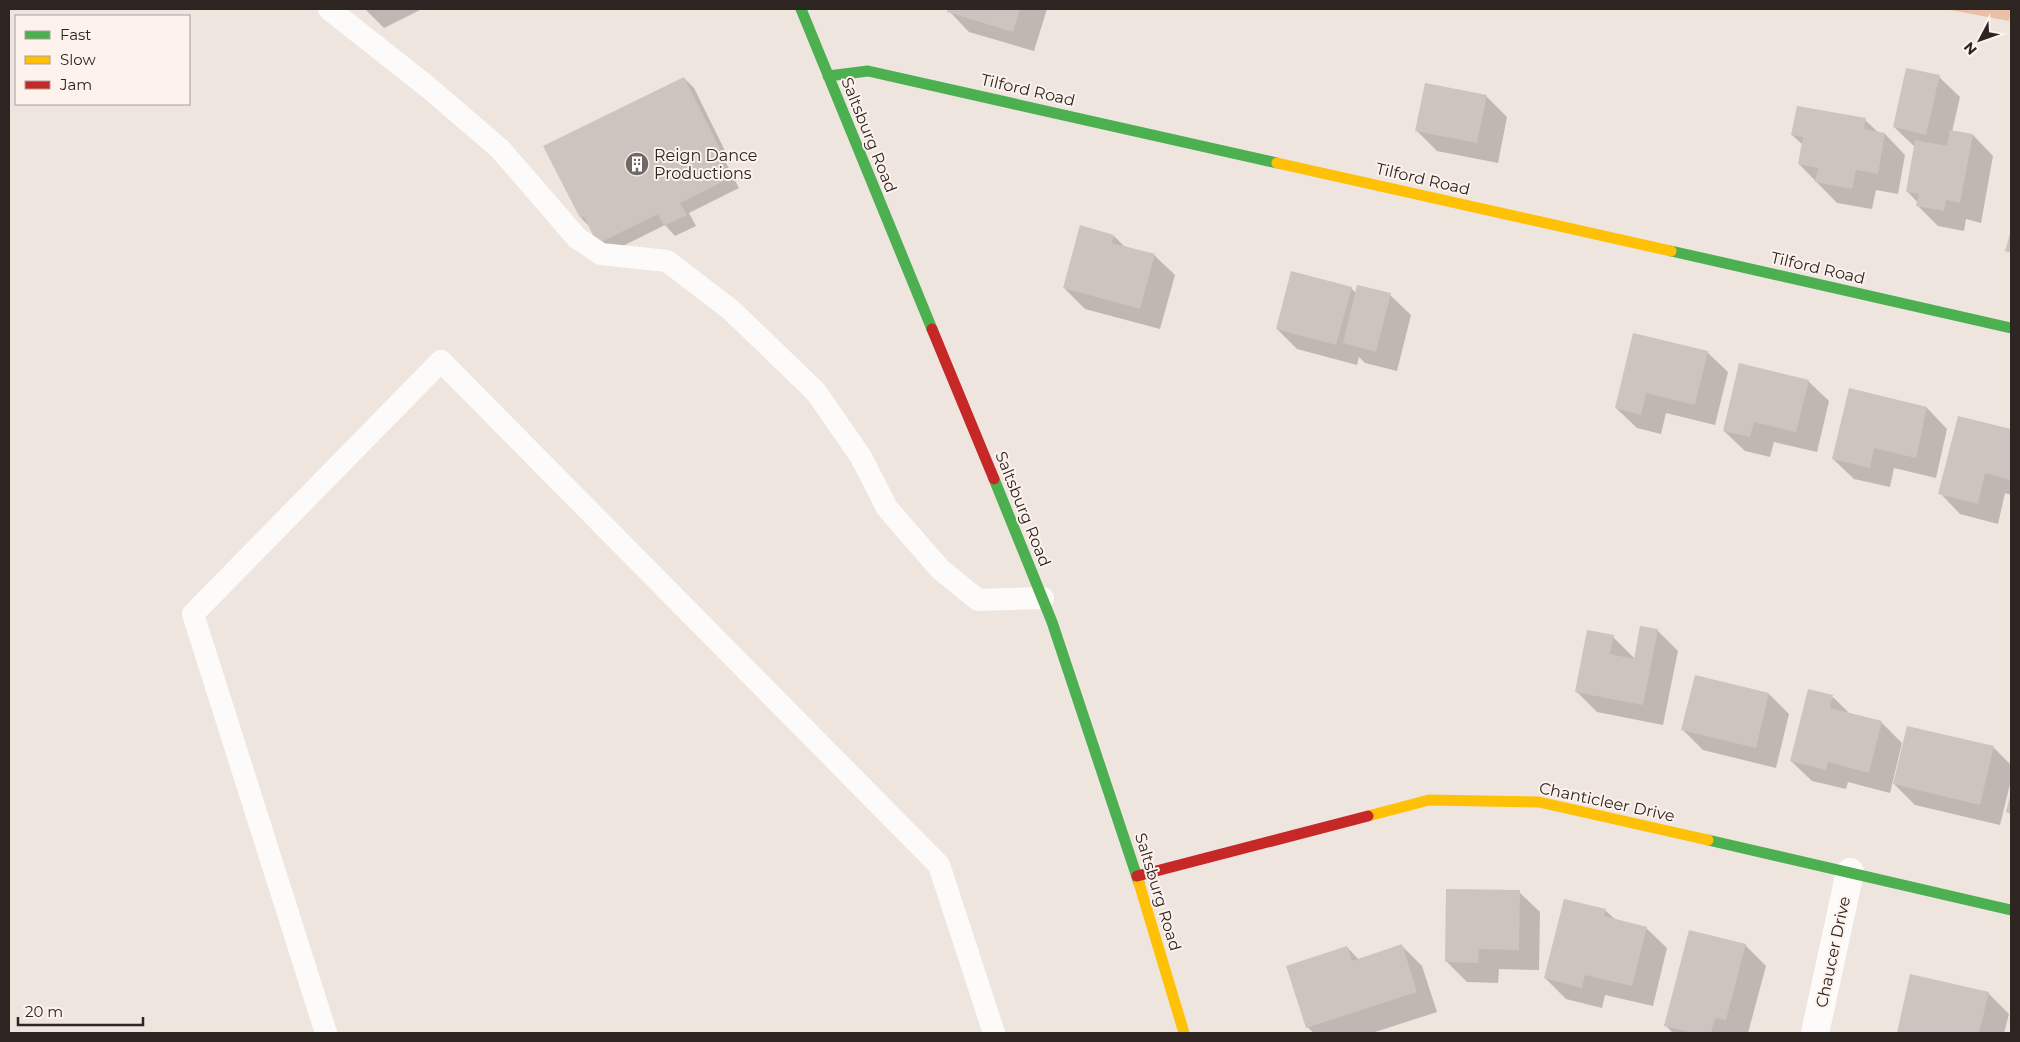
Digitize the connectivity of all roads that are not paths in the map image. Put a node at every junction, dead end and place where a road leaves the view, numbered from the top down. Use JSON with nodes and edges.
{"nodes":[{"id":1,"x":329,"y":9,"type":"edge"},
{"id":2,"x":801,"y":9,"type":"edge"},
{"id":3,"x":828,"y":76,"type":"junction"},
{"id":4,"x":2011,"y":328,"type":"edge"},
{"id":5,"x":1042,"y":598,"type":"junction"},
{"id":6,"x":1850,"y":872,"type":"junction"},
{"id":7,"x":1137,"y":876,"type":"junction"},
{"id":8,"x":2011,"y":910,"type":"edge"},
{"id":9,"x":326,"y":1033,"type":"edge"},
{"id":10,"x":994,"y":1033,"type":"edge"},
{"id":11,"x":1184,"y":1033,"type":"edge"},
{"id":12,"x":1815,"y":1033,"type":"edge"}],
"edges":[{"from":1,"to":5,"type":"lane"},
{"from":2,"to":3,"type":"street","name":"Saltsburg Road"},
{"from":3,"to":4,"type":"street","name":"Tilford Road"},
{"from":3,"to":5,"type":"street","name":"Saltsburg Road"},
{"from":5,"to":7,"type":"street","name":"Saltsburg Road"},
{"from":6,"to":7,"type":"street","name":"Chanticleer Drive"},
{"from":6,"to":8,"type":"street","name":"Chanticleer Drive"},
{"from":6,"to":12,"type":"street","name":"Chaucer Drive"},
{"from":7,"to":11,"type":"street","name":"Saltsburg Road"},
{"from":9,"to":10,"type":"lane"}]}
